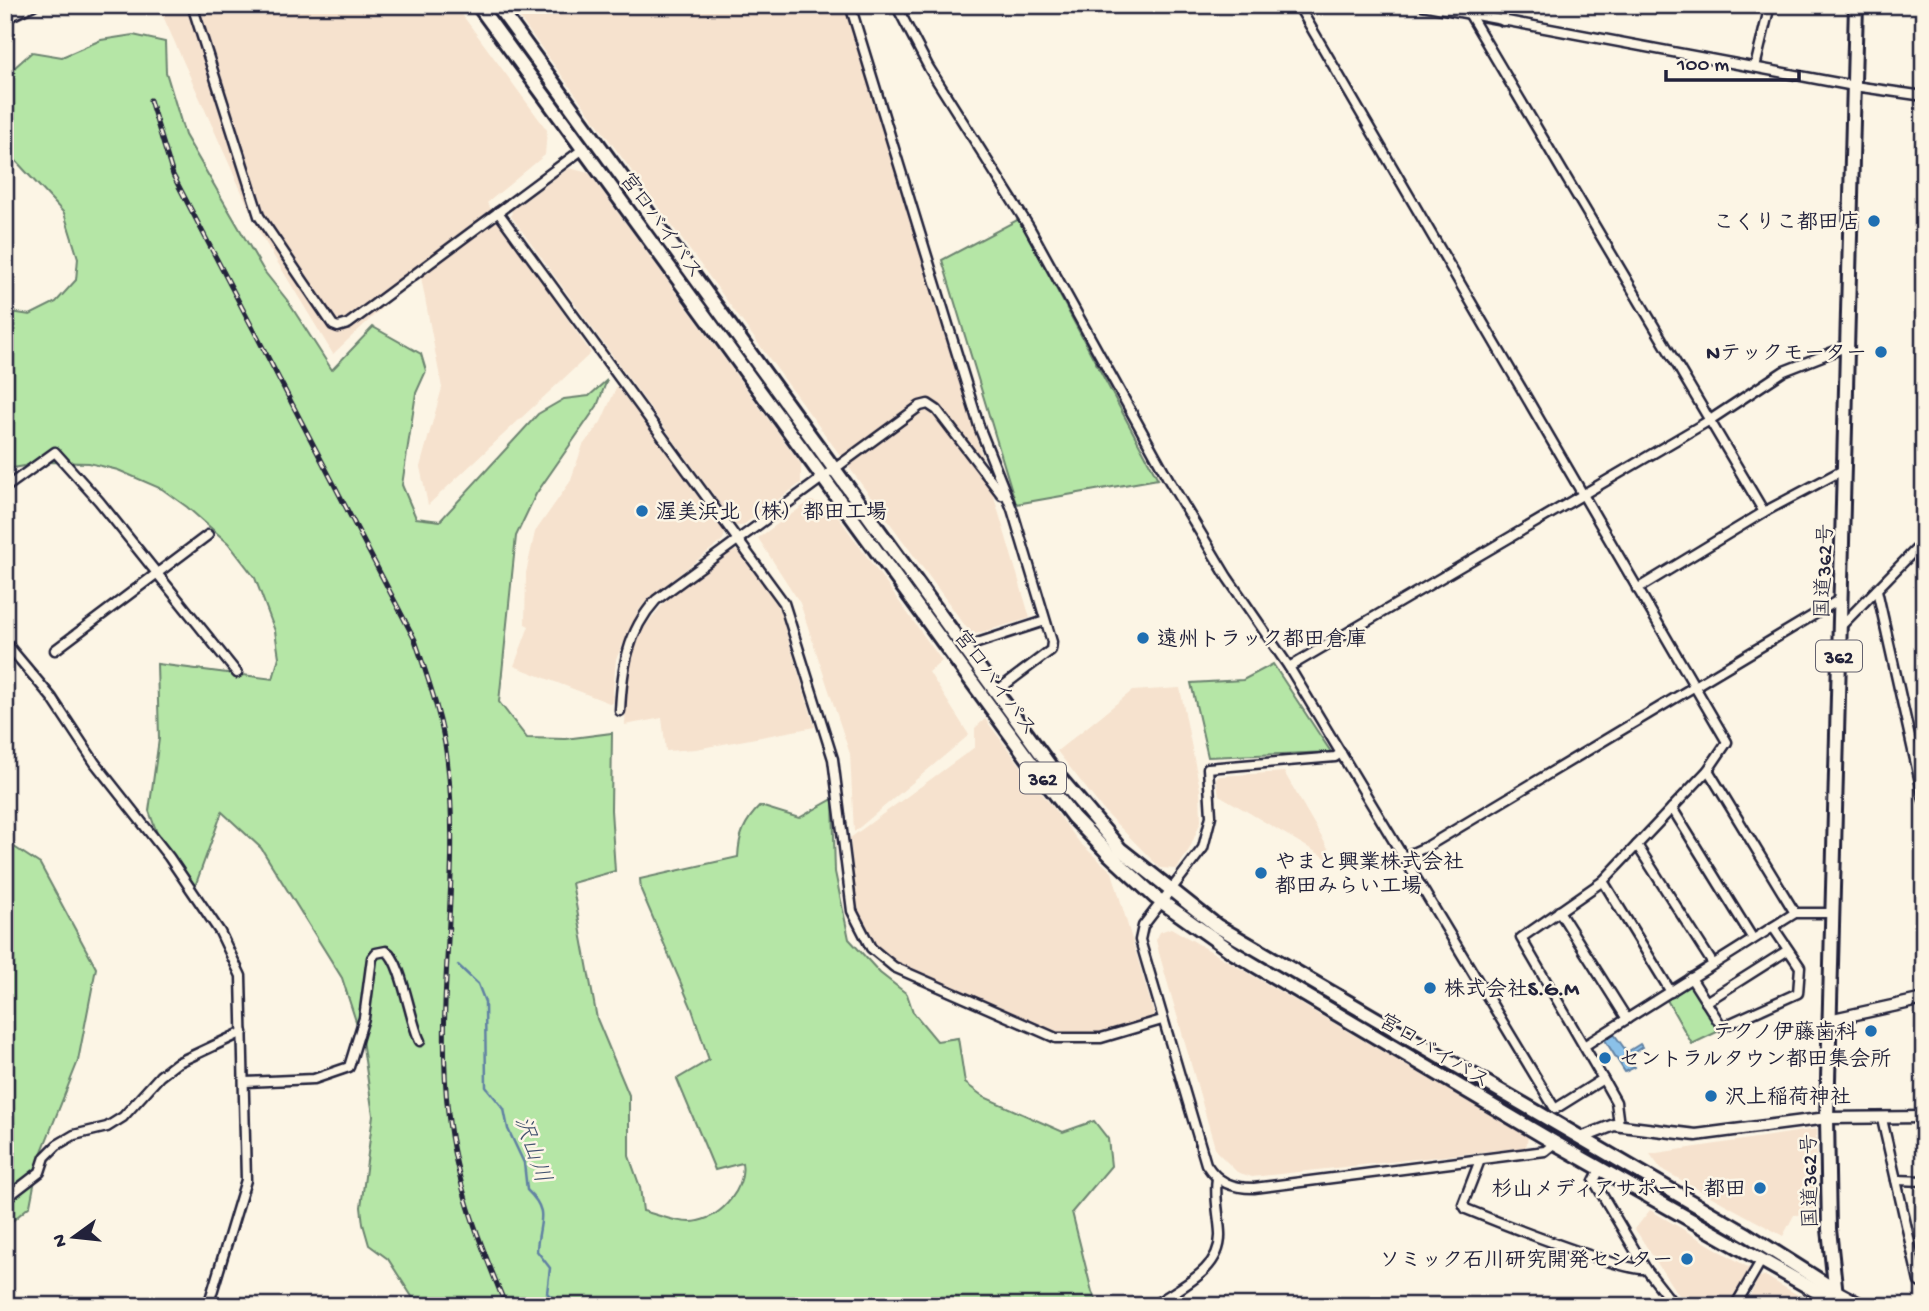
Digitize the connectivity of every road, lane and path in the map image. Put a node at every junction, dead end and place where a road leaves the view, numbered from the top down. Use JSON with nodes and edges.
{"nodes":[{"id":1,"x":34,"y":5,"type":"edge"},
{"id":2,"x":192,"y":5,"type":"edge"},
{"id":3,"x":478,"y":5,"type":"edge"},
{"id":4,"x":497,"y":5,"type":"edge"},
{"id":5,"x":850,"y":5,"type":"edge"},
{"id":6,"x":896,"y":5,"type":"edge"},
{"id":7,"x":1298,"y":5,"type":"edge"},
{"id":8,"x":1422,"y":5,"type":"edge"},
{"id":9,"x":1506,"y":5,"type":"edge"},
{"id":10,"x":1770,"y":5,"type":"edge"},
{"id":11,"x":1856,"y":5,"type":"edge"},
{"id":12,"x":1469,"y":15,"type":"junction"},
{"id":13,"x":5,"y":19,"type":"edge"},
{"id":14,"x":1503,"y":21,"type":"junction"},
{"id":15,"x":1671,"y":53,"type":"junction"},
{"id":16,"x":1667,"y":64,"type":"dead end"},
{"id":17,"x":1755,"y":67,"type":"junction"},
{"id":18,"x":1854,"y":86,"type":"junction"},
{"id":19,"x":1924,"y":96,"type":"edge"},
{"id":20,"x":583,"y":149,"type":"junction"},
{"id":21,"x":498,"y":212,"type":"junction"},
{"id":22,"x":1848,"y":346,"type":"junction"},
{"id":23,"x":1710,"y":420,"type":"junction"},
{"id":24,"x":835,"y":468,"type":"junction"},
{"id":25,"x":1845,"y":470,"type":"junction"},
{"id":26,"x":823,"y":478,"type":"junction"},
{"id":27,"x":5,"y":488,"type":"edge"},
{"id":28,"x":1584,"y":493,"type":"junction"},
{"id":29,"x":1010,"y":505,"type":"junction"},
{"id":30,"x":1764,"y":512,"type":"junction"},
{"id":31,"x":208,"y":535,"type":"dead end"},
{"id":32,"x":737,"y":538,"type":"junction"},
{"id":33,"x":1924,"y":541,"type":"edge"},
{"id":34,"x":157,"y":574,"type":"junction"},
{"id":35,"x":1637,"y":589,"type":"junction"},
{"id":36,"x":1877,"y":590,"type":"junction"},
{"id":37,"x":1842,"y":598,"type":"junction"},
{"id":38,"x":1045,"y":621,"type":"junction"},
{"id":39,"x":1840,"y":627,"type":"junction"},
{"id":40,"x":5,"y":642,"type":"edge"},
{"id":41,"x":965,"y":647,"type":"junction"},
{"id":42,"x":55,"y":650,"type":"dead end"},
{"id":43,"x":9,"y":653,"type":"edge"},
{"id":44,"x":1289,"y":667,"type":"junction"},
{"id":45,"x":237,"y":673,"type":"dead end"},
{"id":46,"x":1693,"y":684,"type":"junction"},
{"id":47,"x":998,"y":690,"type":"junction"},
{"id":48,"x":620,"y":711,"type":"dead end"},
{"id":49,"x":1341,"y":753,"type":"junction"},
{"id":50,"x":1708,"y":770,"type":"junction"},
{"id":51,"x":1924,"y":800,"type":"edge"},
{"id":52,"x":1672,"y":808,"type":"junction"},
{"id":53,"x":1637,"y":845,"type":"junction"},
{"id":54,"x":1404,"y":857,"type":"junction"},
{"id":55,"x":1603,"y":881,"type":"junction"},
{"id":56,"x":1169,"y":890,"type":"junction"},
{"id":57,"x":1160,"y":901,"type":"junction"},
{"id":58,"x":1559,"y":911,"type":"junction"},
{"id":59,"x":1795,"y":913,"type":"junction"},
{"id":60,"x":1833,"y":913,"type":"junction"},
{"id":61,"x":1773,"y":926,"type":"junction"},
{"id":62,"x":1753,"y":939,"type":"junction"},
{"id":63,"x":1788,"y":950,"type":"junction"},
{"id":64,"x":1713,"y":964,"type":"junction"},
{"id":65,"x":1691,"y":978,"type":"junction"},
{"id":66,"x":1671,"y":992,"type":"junction"},
{"id":67,"x":1924,"y":999,"type":"edge"},
{"id":68,"x":1706,"y":1002,"type":"junction"},
{"id":69,"x":1627,"y":1019,"type":"junction"},
{"id":70,"x":1162,"y":1020,"type":"junction"},
{"id":71,"x":1829,"y":1020,"type":"junction"},
{"id":72,"x":243,"y":1032,"type":"junction"},
{"id":73,"x":420,"y":1041,"type":"dead end"},
{"id":74,"x":1584,"y":1046,"type":"junction"},
{"id":75,"x":1603,"y":1079,"type":"junction"},
{"id":76,"x":245,"y":1083,"type":"junction"},
{"id":77,"x":1827,"y":1118,"type":"junction"},
{"id":78,"x":1924,"y":1118,"type":"edge"},
{"id":79,"x":1882,"y":1119,"type":"junction"},
{"id":80,"x":1619,"y":1125,"type":"junction"},
{"id":81,"x":1581,"y":1138,"type":"junction"},
{"id":82,"x":1555,"y":1143,"type":"junction"},
{"id":83,"x":1480,"y":1160,"type":"junction"},
{"id":84,"x":1600,"y":1169,"type":"junction"},
{"id":85,"x":1217,"y":1178,"type":"junction"},
{"id":86,"x":1896,"y":1180,"type":"junction"},
{"id":87,"x":1924,"y":1181,"type":"edge"},
{"id":88,"x":5,"y":1199,"type":"edge"},
{"id":89,"x":1761,"y":1261,"type":"junction"},
{"id":90,"x":1646,"y":1269,"type":"junction"},
{"id":91,"x":1924,"y":1285,"type":"edge"},
{"id":92,"x":1838,"y":1301,"type":"edge"},
{"id":93,"x":208,"y":1306,"type":"edge"},
{"id":94,"x":1153,"y":1306,"type":"edge"},
{"id":95,"x":1675,"y":1306,"type":"edge"},
{"id":96,"x":1735,"y":1306,"type":"edge"},
{"id":97,"x":1865,"y":1306,"type":"edge"}],
"edges":[{"from":1,"to":13,"type":"street"},
{"from":2,"to":21,"type":"street"},
{"from":3,"to":20,"type":"highway","name":"宮口バイパス","number":"362"},
{"from":4,"to":24,"type":"highway","name":"宮口バイパス","number":"362"},
{"from":5,"to":29,"type":"street"},
{"from":6,"to":44,"type":"street"},
{"from":7,"to":28,"type":"street"},
{"from":8,"to":12,"type":"street"},
{"from":9,"to":14,"type":"street"},
{"from":10,"to":17,"type":"street"},
{"from":11,"to":18,"type":"highway","name":"国道362号","number":"362"},
{"from":12,"to":14,"type":"street"},
{"from":12,"to":23,"type":"street"},
{"from":14,"to":15,"type":"street"},
{"from":15,"to":16,"type":"street"},
{"from":15,"to":17,"type":"street"},
{"from":17,"to":18,"type":"street"},
{"from":18,"to":19,"type":"street"},
{"from":18,"to":22,"type":"highway","name":"国道362号","number":"362"},
{"from":20,"to":21,"type":"street"},
{"from":20,"to":26,"type":"highway","name":"宮口バイパス","number":"362"},
{"from":21,"to":32,"type":"street"},
{"from":22,"to":23,"type":"street"},
{"from":22,"to":25,"type":"highway","name":"国道362号","number":"362"},
{"from":23,"to":28,"type":"street"},
{"from":23,"to":30,"type":"street"},
{"from":24,"to":26,"type":"street"},
{"from":24,"to":29,"type":"street"},
{"from":24,"to":41,"type":"highway","name":"宮口バイパス","number":"362"},
{"from":25,"to":30,"type":"street"},
{"from":25,"to":37,"type":"highway","name":"国道362号","number":"362"},
{"from":26,"to":32,"type":"street"},
{"from":26,"to":57,"type":"highway","name":"宮口バイパス","number":"362"},
{"from":27,"to":34,"type":"street"},
{"from":28,"to":35,"type":"street"},
{"from":28,"to":44,"type":"street"},
{"from":29,"to":38,"type":"street"},
{"from":30,"to":35,"type":"street"},
{"from":31,"to":34,"type":"street"},
{"from":32,"to":48,"type":"street"},
{"from":32,"to":70,"type":"street"},
{"from":33,"to":36,"type":"street"},
{"from":34,"to":42,"type":"street"},
{"from":34,"to":45,"type":"street"},
{"from":35,"to":46,"type":"street"},
{"from":36,"to":39,"type":"street"},
{"from":36,"to":51,"type":"street"},
{"from":37,"to":39,"type":"highway","name":"国道362号","number":"362"},
{"from":37,"to":46,"type":"street"},
{"from":38,"to":41,"type":"street"},
{"from":38,"to":47,"type":"street"},
{"from":39,"to":60,"type":"highway","name":"国道362号","number":"362"},
{"from":40,"to":43,"type":"street"},
{"from":41,"to":47,"type":"highway","name":"宮口バイパス","number":"362"},
{"from":43,"to":72,"type":"street"},
{"from":44,"to":49,"type":"street"},
{"from":46,"to":50,"type":"street"},
{"from":46,"to":54,"type":"street"},
{"from":47,"to":56,"type":"highway","name":"宮口バイパス","number":"362"},
{"from":49,"to":54,"type":"street"},
{"from":49,"to":56,"type":"street"},
{"from":50,"to":52,"type":"street"},
{"from":50,"to":59,"type":"street"},
{"from":52,"to":53,"type":"street"},
{"from":52,"to":62,"type":"street"},
{"from":53,"to":55,"type":"street"},
{"from":53,"to":64,"type":"street"},
{"from":54,"to":75,"type":"street"},
{"from":55,"to":58,"type":"street"},
{"from":55,"to":66,"type":"street"},
{"from":56,"to":57,"type":"street"},
{"from":56,"to":81,"type":"highway","name":"宮口バイパス","number":"362"},
{"from":57,"to":70,"type":"street"},
{"from":57,"to":82,"type":"highway","name":"宮口バイパス","number":"362"},
{"from":58,"to":69,"type":"street"},
{"from":58,"to":74,"type":"street"},
{"from":59,"to":60,"type":"street"},
{"from":59,"to":61,"type":"street"},
{"from":60,"to":71,"type":"highway","name":"国道362号","number":"362"},
{"from":61,"to":62,"type":"street"},
{"from":61,"to":63,"type":"street"},
{"from":62,"to":64,"type":"street"},
{"from":63,"to":68,"type":"street"},
{"from":63,"to":68,"type":"street"},
{"from":64,"to":65,"type":"street"},
{"from":65,"to":66,"type":"street"},
{"from":65,"to":68,"type":"street"},
{"from":66,"to":69,"type":"street"},
{"from":67,"to":71,"type":"street"},
{"from":69,"to":74,"type":"street"},
{"from":70,"to":85,"type":"street"},
{"from":71,"to":77,"type":"highway","name":"国道362号","number":"362"},
{"from":72,"to":76,"type":"street"},
{"from":72,"to":88,"type":"street"},
{"from":73,"to":76,"type":"street"},
{"from":74,"to":75,"type":"street"},
{"from":75,"to":80,"type":"street"},
{"from":76,"to":93,"type":"street"},
{"from":77,"to":79,"type":"street"},
{"from":77,"to":80,"type":"street"},
{"from":77,"to":92,"type":"highway","name":"国道362号","number":"362"},
{"from":78,"to":79,"type":"street"},
{"from":79,"to":86,"type":"street"},
{"from":80,"to":81,"type":"street"},
{"from":81,"to":92,"type":"highway","name":"宮口バイパス","number":"362"},
{"from":82,"to":83,"type":"street"},
{"from":82,"to":84,"type":"highway","name":"宮口バイパス","number":"362"},
{"from":83,"to":85,"type":"street"},
{"from":83,"to":90,"type":"street"},
{"from":84,"to":89,"type":"highway","name":"宮口バイパス","number":"362"},
{"from":84,"to":90,"type":"street"},
{"from":85,"to":94,"type":"street"},
{"from":86,"to":87,"type":"street"},
{"from":86,"to":91,"type":"street"},
{"from":89,"to":92,"type":"highway","name":"宮口バイパス","number":"362"},
{"from":89,"to":96,"type":"street"},
{"from":90,"to":95,"type":"street"},
{"from":92,"to":97,"type":"street"}]}
